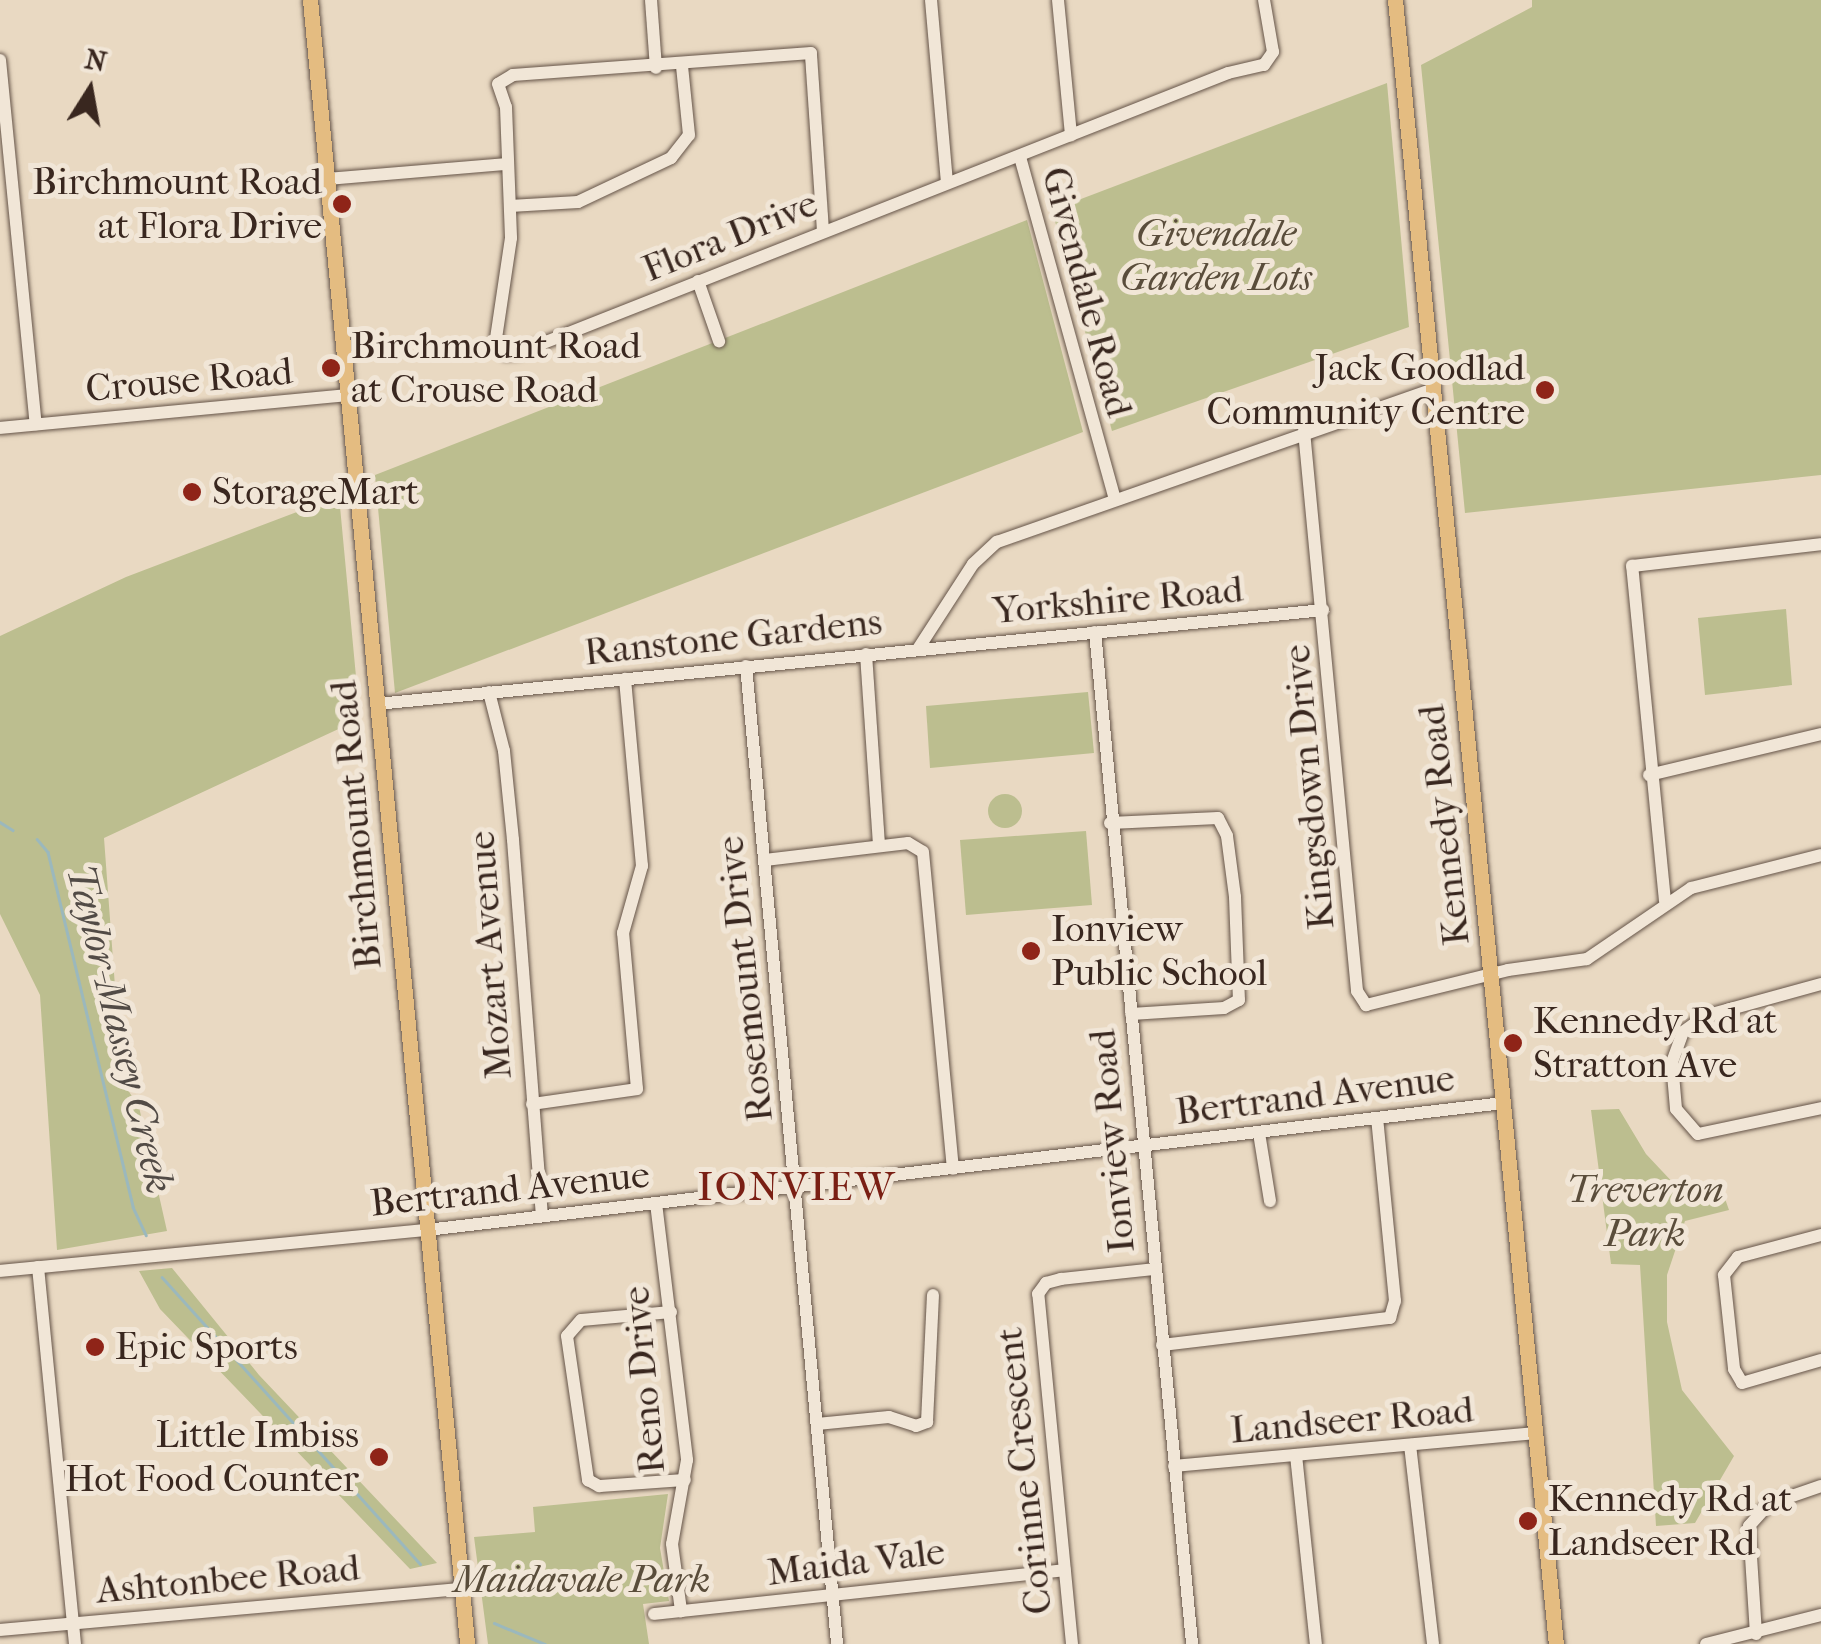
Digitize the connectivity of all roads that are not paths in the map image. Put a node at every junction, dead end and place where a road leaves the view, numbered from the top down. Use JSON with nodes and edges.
{"nodes":[{"id":1,"x":310,"y":0,"type":"edge"},
{"id":2,"x":651,"y":0,"type":"edge"},
{"id":3,"x":932,"y":0,"type":"edge"},
{"id":4,"x":1264,"y":0,"type":"edge"},
{"id":5,"x":1394,"y":0,"type":"edge"},
{"id":6,"x":1061,"y":1,"type":"edge"},
{"id":7,"x":0,"y":60,"type":"edge"},
{"id":8,"x":682,"y":66,"type":"junction"},
{"id":9,"x":656,"y":68,"type":"junction"},
{"id":10,"x":1071,"y":136,"type":"junction"},
{"id":11,"x":1020,"y":157,"type":"junction"},
{"id":12,"x":508,"y":164,"type":"junction"},
{"id":13,"x":327,"y":179,"type":"junction"},
{"id":14,"x":946,"y":182,"type":"junction"},
{"id":15,"x":510,"y":206,"type":"junction"},
{"id":16,"x":824,"y":231,"type":"junction"},
{"id":17,"x":698,"y":281,"type":"junction"},
{"id":18,"x":719,"y":341,"type":"dead end"},
{"id":19,"x":1434,"y":389,"type":"junction"},
{"id":20,"x":348,"y":395,"type":"junction"},
{"id":21,"x":36,"y":424,"type":"junction"},
{"id":22,"x":0,"y":428,"type":"edge"},
{"id":23,"x":1304,"y":432,"type":"junction"},
{"id":24,"x":1115,"y":500,"type":"junction"},
{"id":25,"x":1821,"y":544,"type":"edge"},
{"id":26,"x":1323,"y":610,"type":"junction"},
{"id":27,"x":1095,"y":632,"type":"junction"},
{"id":28,"x":918,"y":648,"type":"junction"},
{"id":29,"x":866,"y":654,"type":"junction"},
{"id":30,"x":746,"y":666,"type":"junction"},
{"id":31,"x":625,"y":679,"type":"junction"},
{"id":32,"x":489,"y":692,"type":"junction"},
{"id":33,"x":377,"y":704,"type":"junction"},
{"id":34,"x":1821,"y":734,"type":"edge"},
{"id":35,"x":1650,"y":775,"type":"junction"},
{"id":36,"x":1110,"y":824,"type":"junction"},
{"id":37,"x":879,"y":846,"type":"junction"},
{"id":38,"x":1821,"y":855,"type":"edge"},
{"id":39,"x":765,"y":860,"type":"junction"},
{"id":40,"x":1665,"y":901,"type":"junction"},
{"id":41,"x":1491,"y":976,"type":"junction"},
{"id":42,"x":1821,"y":984,"type":"edge"},
{"id":43,"x":1131,"y":1014,"type":"junction"},
{"id":44,"x":1503,"y":1103,"type":"junction"},
{"id":45,"x":532,"y":1104,"type":"junction"},
{"id":46,"x":1821,"y":1108,"type":"edge"},
{"id":47,"x":1377,"y":1119,"type":"junction"},
{"id":48,"x":1259,"y":1133,"type":"junction"},
{"id":49,"x":1142,"y":1145,"type":"junction"},
{"id":50,"x":954,"y":1169,"type":"junction"},
{"id":51,"x":796,"y":1188,"type":"junction"},
{"id":52,"x":1270,"y":1202,"type":"dead end"},
{"id":53,"x":656,"y":1203,"type":"junction"},
{"id":54,"x":542,"y":1216,"type":"junction"},
{"id":55,"x":427,"y":1230,"type":"junction"},
{"id":56,"x":1821,"y":1235,"type":"edge"},
{"id":57,"x":38,"y":1267,"type":"junction"},
{"id":58,"x":1154,"y":1269,"type":"junction"},
{"id":59,"x":0,"y":1271,"type":"edge"},
{"id":60,"x":933,"y":1295,"type":"dead end"},
{"id":61,"x":671,"y":1312,"type":"junction"},
{"id":62,"x":1162,"y":1345,"type":"junction"},
{"id":63,"x":1821,"y":1360,"type":"edge"},
{"id":64,"x":817,"y":1424,"type":"junction"},
{"id":65,"x":1535,"y":1433,"type":"junction"},
{"id":66,"x":1410,"y":1445,"type":"junction"},
{"id":67,"x":1296,"y":1455,"type":"junction"},
{"id":68,"x":1174,"y":1466,"type":"junction"},
{"id":69,"x":685,"y":1480,"type":"junction"},
{"id":70,"x":1821,"y":1486,"type":"edge"},
{"id":71,"x":1064,"y":1570,"type":"junction"},
{"id":72,"x":462,"y":1590,"type":"junction"},
{"id":73,"x":832,"y":1594,"type":"junction"},
{"id":74,"x":682,"y":1610,"type":"junction"},
{"id":75,"x":654,"y":1614,"type":"dead end"},
{"id":76,"x":1821,"y":1615,"type":"edge"},
{"id":77,"x":72,"y":1623,"type":"junction"},
{"id":78,"x":0,"y":1630,"type":"edge"},
{"id":79,"x":1756,"y":1634,"type":"junction"},
{"id":80,"x":74,"y":1644,"type":"edge"},
{"id":81,"x":467,"y":1644,"type":"edge"},
{"id":82,"x":838,"y":1644,"type":"edge"},
{"id":83,"x":1072,"y":1644,"type":"edge"},
{"id":84,"x":1192,"y":1644,"type":"edge"},
{"id":85,"x":1316,"y":1644,"type":"edge"},
{"id":86,"x":1433,"y":1644,"type":"edge"},
{"id":87,"x":1556,"y":1644,"type":"edge"},
{"id":88,"x":1706,"y":1644,"type":"edge"}],
"edges":[{"from":1,"to":13,"type":"main road","name":"Birchmount Road"},
{"from":2,"to":9,"type":"street"},
{"from":3,"to":14,"type":"street"},
{"from":4,"to":10,"type":"street","name":"Flora Drive"},
{"from":5,"to":19,"type":"main road","name":"Kennedy Road"},
{"from":6,"to":10,"type":"street"},
{"from":7,"to":21,"type":"street"},
{"from":8,"to":9,"type":"street"},
{"from":8,"to":15,"type":"street"},
{"from":8,"to":16,"type":"street"},
{"from":9,"to":12,"type":"street","name":"Flora Drive"},
{"from":10,"to":11,"type":"street","name":"Flora Drive"},
{"from":11,"to":14,"type":"street","name":"Flora Drive"},
{"from":11,"to":24,"type":"street","name":"Givendale Road"},
{"from":12,"to":13,"type":"street"},
{"from":12,"to":15,"type":"street","name":"Flora Drive"},
{"from":13,"to":20,"type":"main road","name":"Birchmount Road"},
{"from":14,"to":16,"type":"street","name":"Flora Drive"},
{"from":15,"to":17,"type":"street","name":"Flora Drive"},
{"from":16,"to":17,"type":"street","name":"Flora Drive"},
{"from":17,"to":18,"type":"street"},
{"from":19,"to":23,"type":"street","name":"Ranstone Gardens"},
{"from":19,"to":41,"type":"main road","name":"Kennedy Road"},
{"from":20,"to":21,"type":"street","name":"Crouse Road"},
{"from":20,"to":33,"type":"main road","name":"Birchmount Road"},
{"from":21,"to":22,"type":"street","name":"Crouse Road"},
{"from":23,"to":24,"type":"street","name":"Ranstone Gardens"},
{"from":23,"to":26,"type":"street","name":"Kingsdown Drive"},
{"from":24,"to":28,"type":"street","name":"Ranstone Gardens"},
{"from":25,"to":35,"type":"street"},
{"from":26,"to":27,"type":"street","name":"Yorkshire Road"},
{"from":26,"to":41,"type":"street","name":"Kingsdown Drive"},
{"from":27,"to":28,"type":"street","name":"Yorkshire Road"},
{"from":27,"to":36,"type":"street","name":"Ionview Road"},
{"from":28,"to":29,"type":"street","name":"Ranstone Gardens"},
{"from":29,"to":30,"type":"street","name":"Ranstone Gardens"},
{"from":29,"to":37,"type":"street"},
{"from":30,"to":31,"type":"street","name":"Ranstone Gardens"},
{"from":30,"to":39,"type":"street","name":"Rosemount Drive"},
{"from":31,"to":32,"type":"street","name":"Ranstone Gardens"},
{"from":31,"to":45,"type":"street"},
{"from":32,"to":33,"type":"street","name":"Ranstone Gardens"},
{"from":32,"to":45,"type":"street","name":"Mozart Avenue"},
{"from":33,"to":55,"type":"main road","name":"Birchmount Road"},
{"from":34,"to":35,"type":"street"},
{"from":35,"to":40,"type":"street"},
{"from":36,"to":43,"type":"street","name":"Ionview Road"},
{"from":36,"to":43,"type":"street"},
{"from":37,"to":39,"type":"street"},
{"from":37,"to":50,"type":"street"},
{"from":38,"to":40,"type":"street"},
{"from":39,"to":51,"type":"street","name":"Rosemount Drive"},
{"from":40,"to":41,"type":"street"},
{"from":41,"to":44,"type":"main road","name":"Kennedy Road"},
{"from":42,"to":46,"type":"street"},
{"from":43,"to":49,"type":"street","name":"Ionview Road"},
{"from":44,"to":47,"type":"street","name":"Bertrand Avenue"},
{"from":44,"to":65,"type":"main road","name":"Kennedy Road"},
{"from":45,"to":54,"type":"street","name":"Mozart Avenue"},
{"from":47,"to":48,"type":"street","name":"Bertrand Avenue"},
{"from":47,"to":62,"type":"street"},
{"from":48,"to":49,"type":"street","name":"Bertrand Avenue"},
{"from":48,"to":52,"type":"street"},
{"from":49,"to":50,"type":"street","name":"Bertrand Avenue"},
{"from":49,"to":58,"type":"street","name":"Ionview Road"},
{"from":50,"to":51,"type":"street","name":"Bertrand Avenue"},
{"from":51,"to":53,"type":"street","name":"Bertrand Avenue"},
{"from":51,"to":64,"type":"street","name":"Rosemount Drive"},
{"from":53,"to":54,"type":"street","name":"Bertrand Avenue"},
{"from":53,"to":61,"type":"street","name":"Reno Drive"},
{"from":54,"to":55,"type":"street","name":"Bertrand Avenue"},
{"from":55,"to":57,"type":"street","name":"Bertrand Avenue"},
{"from":55,"to":72,"type":"main road","name":"Birchmount Road"},
{"from":56,"to":63,"type":"street"},
{"from":57,"to":59,"type":"street","name":"Bertrand Avenue"},
{"from":57,"to":77,"type":"street"},
{"from":58,"to":62,"type":"street","name":"Ionview Road"},
{"from":58,"to":71,"type":"street","name":"Corinne Crescent"},
{"from":60,"to":64,"type":"street"},
{"from":61,"to":69,"type":"street","name":"Reno Drive"},
{"from":61,"to":69,"type":"street"},
{"from":62,"to":68,"type":"street","name":"Ionview Road"},
{"from":64,"to":73,"type":"street","name":"Rosemount Drive"},
{"from":65,"to":66,"type":"street","name":"Landseer Road"},
{"from":65,"to":87,"type":"main road","name":"Kennedy Road"},
{"from":66,"to":67,"type":"street","name":"Landseer Road"},
{"from":66,"to":86,"type":"street"},
{"from":67,"to":68,"type":"street","name":"Landseer Road"},
{"from":67,"to":85,"type":"street"},
{"from":68,"to":84,"type":"street","name":"Ionview Road"},
{"from":69,"to":74,"type":"street","name":"Reno Drive"},
{"from":70,"to":79,"type":"street"},
{"from":71,"to":73,"type":"street","name":"Maida Vale"},
{"from":71,"to":83,"type":"street","name":"Corinne Crescent"},
{"from":72,"to":77,"type":"street","name":"Ashtonbee Road"},
{"from":72,"to":81,"type":"main road","name":"Birchmount Road"},
{"from":73,"to":74,"type":"street","name":"Maida Vale"},
{"from":73,"to":82,"type":"street","name":"Rosemount Drive"},
{"from":74,"to":75,"type":"street","name":"Maida Vale"},
{"from":76,"to":79,"type":"street"},
{"from":77,"to":78,"type":"street","name":"Ashtonbee Road"},
{"from":77,"to":80,"type":"street"},
{"from":79,"to":88,"type":"street"}]}
